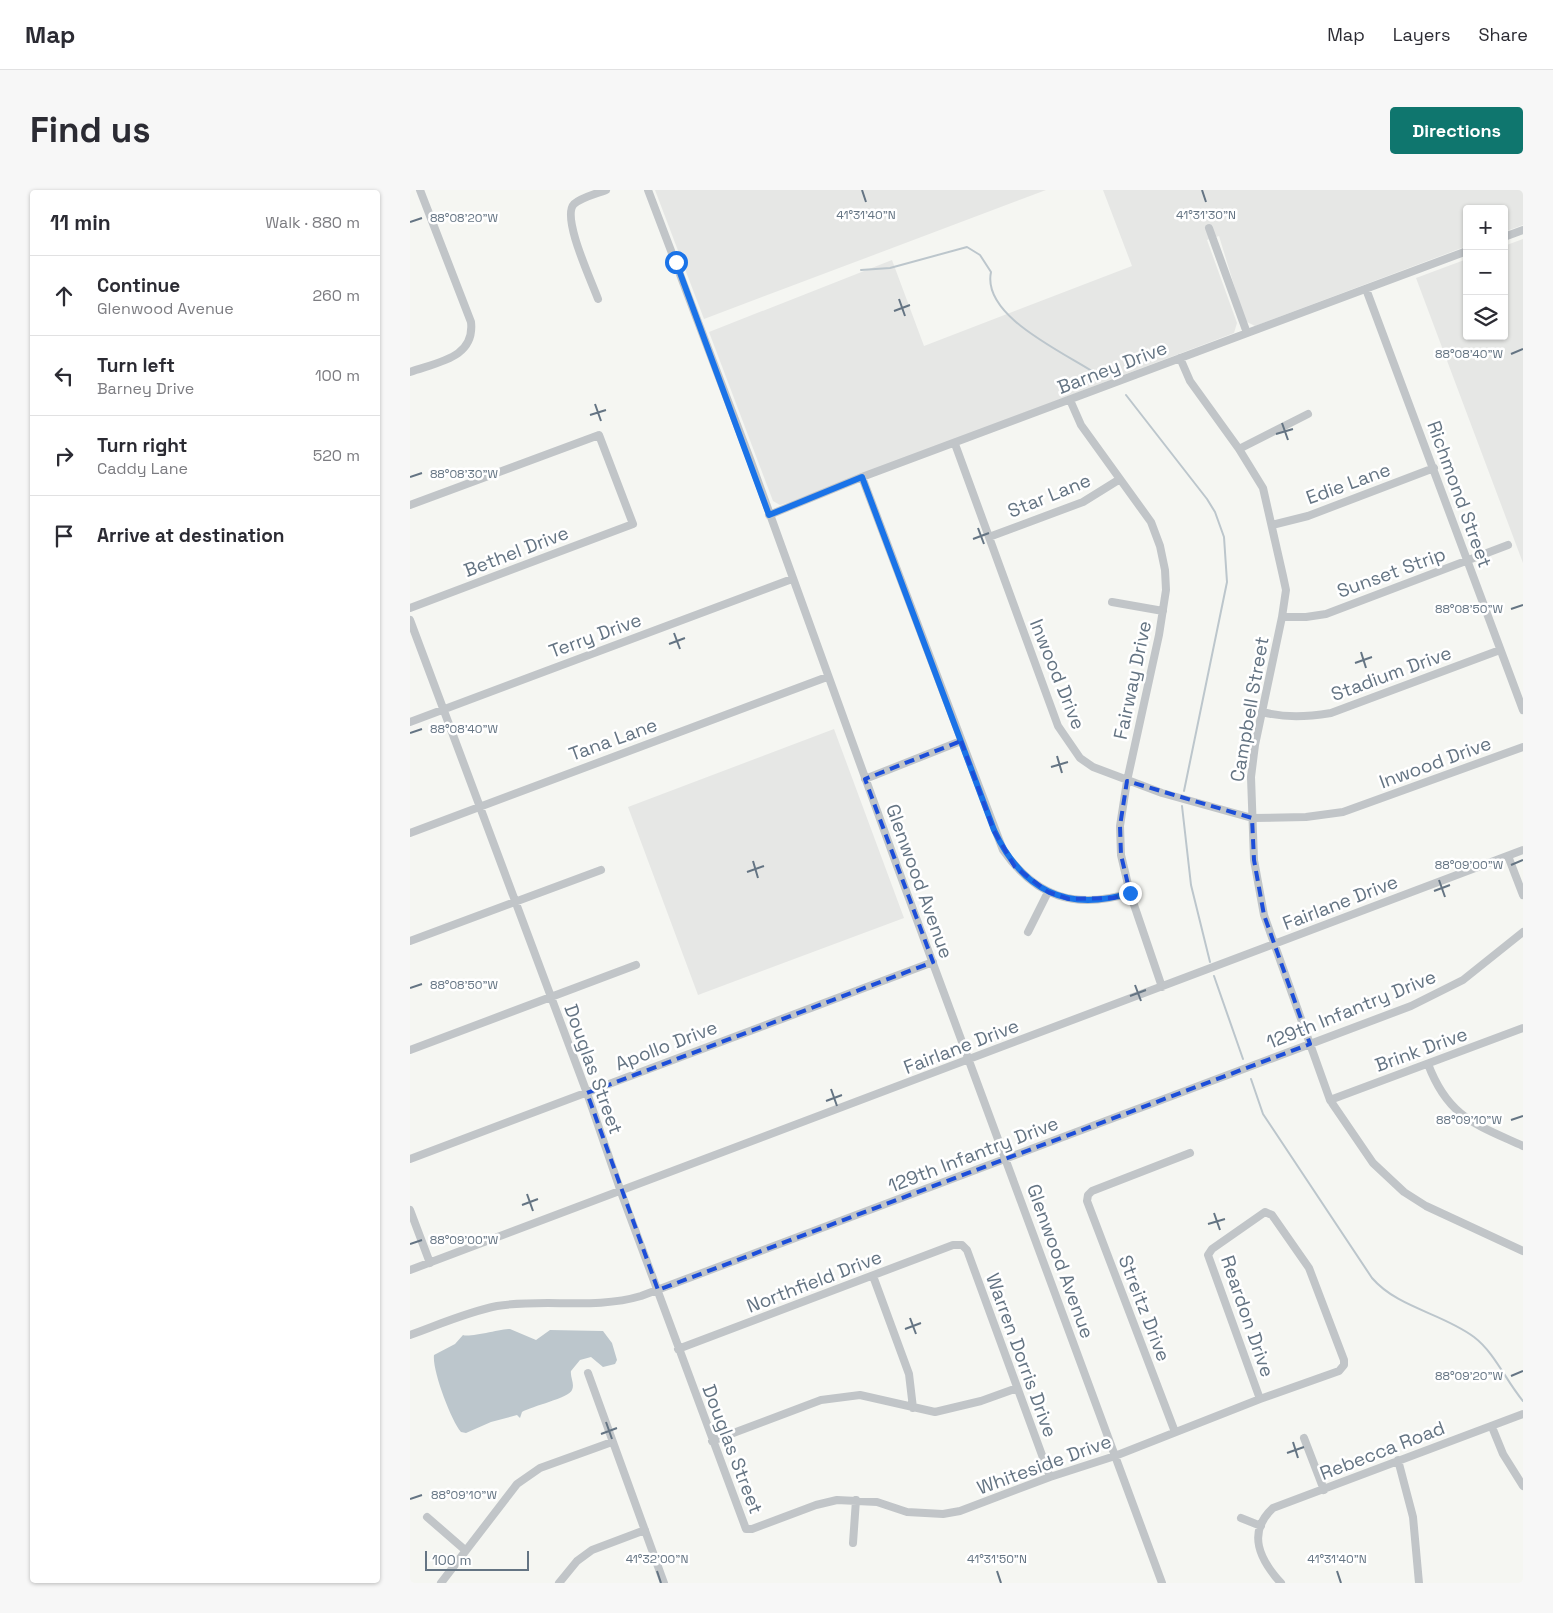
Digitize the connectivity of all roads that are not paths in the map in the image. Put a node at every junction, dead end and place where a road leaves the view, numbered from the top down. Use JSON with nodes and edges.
{"nodes":[{"id":1,"x":420,"y":190,"type":"edge"},
{"id":2,"x":606,"y":190,"type":"edge"},
{"id":3,"x":648,"y":190,"type":"edge"},
{"id":4,"x":1209,"y":228,"type":"dead end"},
{"id":5,"x":1523,"y":230,"type":"edge"},
{"id":6,"x":1508,"y":236,"type":"edge"},
{"id":7,"x":1463,"y":252,"type":"edge"},
{"id":8,"x":1366,"y":288,"type":"junction"},
{"id":9,"x":598,"y":299,"type":"dead end"},
{"id":10,"x":1247,"y":333,"type":"junction"},
{"id":11,"x":1180,"y":358,"type":"junction"},
{"id":12,"x":410,"y":372,"type":"edge"},
{"id":13,"x":1070,"y":400,"type":"junction"},
{"id":14,"x":1308,"y":414,"type":"dead end"},
{"id":15,"x":955,"y":444,"type":"junction"},
{"id":16,"x":1239,"y":449,"type":"junction"},
{"id":17,"x":1434,"y":468,"type":"junction"},
{"id":18,"x":862,"y":477,"type":"junction"},
{"id":19,"x":1120,"y":479,"type":"junction"},
{"id":20,"x":410,"y":505,"type":"edge"},
{"id":21,"x":769,"y":515,"type":"junction"},
{"id":22,"x":1272,"y":525,"type":"junction"},
{"id":23,"x":988,"y":537,"type":"junction"},
{"id":24,"x":1508,"y":545,"type":"dead end"},
{"id":25,"x":1467,"y":561,"type":"junction"},
{"id":26,"x":792,"y":579,"type":"junction"},
{"id":27,"x":1112,"y":602,"type":"dead end"},
{"id":28,"x":410,"y":608,"type":"edge"},
{"id":29,"x":1164,"y":611,"type":"junction"},
{"id":30,"x":1282,"y":617,"type":"junction"},
{"id":31,"x":410,"y":620,"type":"edge"},
{"id":32,"x":1500,"y":650,"type":"junction"},
{"id":33,"x":828,"y":677,"type":"junction"},
{"id":34,"x":444,"y":709,"type":"junction"},
{"id":35,"x":1523,"y":710,"type":"edge"},
{"id":36,"x":1262,"y":712,"type":"junction"},
{"id":37,"x":410,"y":722,"type":"edge"},
{"id":38,"x":961,"y":741,"type":"junction"},
{"id":39,"x":1523,"y":747,"type":"edge"},
{"id":40,"x":865,"y":779,"type":"junction"},
{"id":41,"x":1128,"y":780,"type":"junction"},
{"id":42,"x":480,"y":806,"type":"junction"},
{"id":43,"x":1252,"y":818,"type":"junction"},
{"id":44,"x":410,"y":833,"type":"edge"},
{"id":45,"x":1523,"y":850,"type":"edge"},
{"id":46,"x":1508,"y":856,"type":"junction"},
{"id":47,"x":601,"y":870,"type":"dead end"},
{"id":48,"x":1048,"y":892,"type":"junction"},
{"id":49,"x":1130,"y":893,"type":"junction"},
{"id":50,"x":1523,"y":895,"type":"edge"},
{"id":51,"x":515,"y":902,"type":"junction"},
{"id":52,"x":1028,"y":932,"type":"dead end"},
{"id":53,"x":1523,"y":932,"type":"edge"},
{"id":54,"x":410,"y":942,"type":"edge"},
{"id":55,"x":1274,"y":945,"type":"junction"},
{"id":56,"x":933,"y":962,"type":"junction"},
{"id":57,"x":636,"y":965,"type":"dead end"},
{"id":58,"x":1162,"y":987,"type":"junction"},
{"id":59,"x":551,"y":997,"type":"junction"},
{"id":60,"x":1523,"y":1028,"type":"edge"},
{"id":61,"x":1310,"y":1044,"type":"junction"},
{"id":62,"x":410,"y":1050,"type":"edge"},
{"id":63,"x":969,"y":1060,"type":"junction"},
{"id":64,"x":1428,"y":1064,"type":"junction"},
{"id":65,"x":586,"y":1093,"type":"junction"},
{"id":66,"x":1330,"y":1100,"type":"junction"},
{"id":67,"x":1523,"y":1146,"type":"edge"},
{"id":68,"x":1190,"y":1153,"type":"dead end"},
{"id":69,"x":410,"y":1159,"type":"edge"},
{"id":70,"x":1007,"y":1159,"type":"junction"},
{"id":71,"x":620,"y":1192,"type":"junction"},
{"id":72,"x":410,"y":1210,"type":"edge"},
{"id":73,"x":1265,"y":1212,"type":"joint"},
{"id":74,"x":962,"y":1245,"type":"joint"},
{"id":75,"x":1523,"y":1251,"type":"edge"},
{"id":76,"x":430,"y":1263,"type":"junction"},
{"id":77,"x":410,"y":1270,"type":"edge"},
{"id":78,"x":874,"y":1276,"type":"junction"},
{"id":79,"x":658,"y":1290,"type":"junction"},
{"id":80,"x":410,"y":1335,"type":"edge"},
{"id":81,"x":678,"y":1349,"type":"junction"},
{"id":82,"x":588,"y":1372,"type":"dead end"},
{"id":83,"x":1017,"y":1388,"type":"junction"},
{"id":84,"x":1260,"y":1399,"type":"junction"},
{"id":85,"x":913,"y":1408,"type":"junction"},
{"id":86,"x":1523,"y":1414,"type":"edge"},
{"id":87,"x":1492,"y":1426,"type":"junction"},
{"id":88,"x":1175,"y":1432,"type":"junction"},
{"id":89,"x":1304,"y":1438,"type":"dead end"},
{"id":90,"x":712,"y":1441,"type":"junction"},
{"id":91,"x":612,"y":1442,"type":"junction"},
{"id":92,"x":1115,"y":1456,"type":"junction"},
{"id":93,"x":1398,"y":1460,"type":"junction"},
{"id":94,"x":1050,"y":1477,"type":"junction"},
{"id":95,"x":1523,"y":1486,"type":"edge"},
{"id":96,"x":1324,"y":1490,"type":"junction"},
{"id":97,"x":856,"y":1500,"type":"junction"},
{"id":98,"x":427,"y":1517,"type":"dead end"},
{"id":99,"x":1241,"y":1518,"type":"dead end"},
{"id":100,"x":1261,"y":1526,"type":"junction"},
{"id":101,"x":746,"y":1529,"type":"joint"},
{"id":102,"x":645,"y":1530,"type":"junction"},
{"id":103,"x":853,"y":1543,"type":"dead end"},
{"id":104,"x":465,"y":1550,"type":"junction"},
{"id":105,"x":441,"y":1583,"type":"edge"},
{"id":106,"x":560,"y":1583,"type":"edge"},
{"id":107,"x":664,"y":1583,"type":"edge"},
{"id":108,"x":1162,"y":1583,"type":"edge"},
{"id":109,"x":1281,"y":1583,"type":"edge"},
{"id":110,"x":1419,"y":1583,"type":"edge"}],
"edges":[{"from":1,"to":12,"type":"street"},
{"from":2,"to":9,"type":"street"},
{"from":3,"to":21,"type":"street","name":"Glenwood Avenue"},
{"from":4,"to":10,"type":"street"},
{"from":5,"to":6,"type":"street"},
{"from":7,"to":8,"type":"street","name":"Barney Drive"},
{"from":8,"to":10,"type":"street","name":"Barney Drive"},
{"from":8,"to":17,"type":"street","name":"Richmond Street"},
{"from":10,"to":11,"type":"street","name":"Barney Drive"},
{"from":11,"to":13,"type":"street","name":"Barney Drive"},
{"from":11,"to":16,"type":"street","name":"Campbell Street"},
{"from":13,"to":15,"type":"street","name":"Barney Drive"},
{"from":13,"to":19,"type":"street","name":"Fairway Drive"},
{"from":14,"to":16,"type":"street"},
{"from":15,"to":18,"type":"street","name":"Barney Drive"},
{"from":15,"to":23,"type":"street","name":"Inwood Drive"},
{"from":16,"to":22,"type":"street","name":"Campbell Street"},
{"from":17,"to":22,"type":"street","name":"Edie Lane"},
{"from":17,"to":25,"type":"street","name":"Richmond Street"},
{"from":18,"to":21,"type":"street","name":"Barney Drive"},
{"from":18,"to":38,"type":"street"},
{"from":19,"to":23,"type":"street","name":"Star Lane"},
{"from":19,"to":29,"type":"street","name":"Fairway Drive"},
{"from":20,"to":28,"type":"street","name":"Bethel Drive"},
{"from":21,"to":26,"type":"street","name":"Glenwood Avenue"},
{"from":22,"to":30,"type":"street","name":"Campbell Street"},
{"from":23,"to":41,"type":"street","name":"Inwood Drive"},
{"from":24,"to":25,"type":"street","name":"Sunset Strip"},
{"from":25,"to":30,"type":"street","name":"Sunset Strip"},
{"from":25,"to":32,"type":"street","name":"Richmond Street"},
{"from":26,"to":33,"type":"street","name":"Glenwood Avenue"},
{"from":26,"to":34,"type":"street","name":"Terry Drive"},
{"from":27,"to":29,"type":"street"},
{"from":29,"to":41,"type":"street","name":"Fairway Drive"},
{"from":30,"to":36,"type":"street","name":"Campbell Street"},
{"from":31,"to":34,"type":"street","name":"Douglas Street"},
{"from":32,"to":35,"type":"street","name":"Richmond Street"},
{"from":32,"to":36,"type":"street","name":"Stadium Drive"},
{"from":33,"to":40,"type":"street","name":"Glenwood Avenue"},
{"from":33,"to":42,"type":"street","name":"Tana Lane"},
{"from":34,"to":37,"type":"street","name":"Terry Drive"},
{"from":34,"to":42,"type":"street","name":"Douglas Street"},
{"from":36,"to":43,"type":"street","name":"Campbell Street"},
{"from":38,"to":40,"type":"street"},
{"from":38,"to":48,"type":"street"},
{"from":39,"to":43,"type":"street","name":"Inwood Drive"},
{"from":40,"to":56,"type":"street","name":"Glenwood Avenue"},
{"from":41,"to":43,"type":"street","name":"Inwood Drive"},
{"from":41,"to":49,"type":"street","name":"Fairway Drive"},
{"from":42,"to":44,"type":"street","name":"Tana Lane"},
{"from":42,"to":51,"type":"street","name":"Douglas Street"},
{"from":43,"to":55,"type":"street","name":"Campbell Street"},
{"from":45,"to":46,"type":"street","name":"Fairlane Drive"},
{"from":46,"to":50,"type":"street"},
{"from":46,"to":55,"type":"street","name":"Fairlane Drive"},
{"from":47,"to":51,"type":"street"},
{"from":48,"to":49,"type":"street"},
{"from":48,"to":52,"type":"street"},
{"from":49,"to":58,"type":"street","name":"Fairway Drive"},
{"from":51,"to":54,"type":"street"},
{"from":51,"to":59,"type":"street","name":"Douglas Street"},
{"from":53,"to":61,"type":"street","name":"129th Infantry Drive"},
{"from":55,"to":58,"type":"street","name":"Fairlane Drive"},
{"from":55,"to":61,"type":"street","name":"Campbell Street"},
{"from":56,"to":63,"type":"street","name":"Glenwood Avenue"},
{"from":56,"to":65,"type":"street","name":"Apollo Drive"},
{"from":57,"to":59,"type":"street"},
{"from":58,"to":63,"type":"street","name":"Fairlane Drive"},
{"from":59,"to":62,"type":"street"},
{"from":59,"to":65,"type":"street","name":"Douglas Street"},
{"from":60,"to":64,"type":"street","name":"Brink Drive"},
{"from":61,"to":66,"type":"street","name":"Campbell Street"},
{"from":61,"to":70,"type":"street","name":"129th Infantry Drive"},
{"from":63,"to":70,"type":"street","name":"Glenwood Avenue"},
{"from":63,"to":71,"type":"street","name":"Fairlane Drive"},
{"from":64,"to":66,"type":"street","name":"Brink Drive"},
{"from":64,"to":67,"type":"street"},
{"from":65,"to":69,"type":"street","name":"Apollo Drive"},
{"from":65,"to":71,"type":"street","name":"Douglas Street"},
{"from":66,"to":75,"type":"street","name":"Campbell Street"},
{"from":68,"to":88,"type":"street","name":"Streitz Drive"},
{"from":70,"to":79,"type":"street","name":"129th Infantry Drive"},
{"from":70,"to":92,"type":"street","name":"Glenwood Avenue"},
{"from":71,"to":76,"type":"street","name":"Fairlane Drive"},
{"from":71,"to":79,"type":"street","name":"Douglas Street"},
{"from":72,"to":76,"type":"street"},
{"from":73,"to":84,"type":"street","name":"Reardon Drive"},
{"from":73,"to":84,"type":"street","name":"Whiteside Drive"},
{"from":74,"to":78,"type":"street","name":"Northfield Drive"},
{"from":74,"to":83,"type":"street","name":"Warren Dorris Drive"},
{"from":76,"to":77,"type":"street","name":"Fairlane Drive"},
{"from":78,"to":81,"type":"street","name":"Northfield Drive"},
{"from":78,"to":85,"type":"street"},
{"from":79,"to":80,"type":"street","name":"129th Infantry Drive"},
{"from":79,"to":81,"type":"street","name":"Douglas Street"},
{"from":81,"to":90,"type":"street","name":"Douglas Street"},
{"from":82,"to":91,"type":"street"},
{"from":83,"to":85,"type":"street"},
{"from":83,"to":94,"type":"street","name":"Warren Dorris Drive"},
{"from":84,"to":88,"type":"street","name":"Whiteside Drive"},
{"from":85,"to":90,"type":"street"},
{"from":86,"to":87,"type":"street","name":"Rebecca Road"},
{"from":87,"to":93,"type":"street","name":"Rebecca Road"},
{"from":87,"to":95,"type":"street"},
{"from":88,"to":92,"type":"street","name":"Whiteside Drive"},
{"from":89,"to":96,"type":"street"},
{"from":90,"to":101,"type":"street","name":"Douglas Street"},
{"from":91,"to":102,"type":"street"},
{"from":91,"to":104,"type":"street"},
{"from":92,"to":94,"type":"street","name":"Whiteside Drive"},
{"from":92,"to":108,"type":"street","name":"Glenwood Avenue"},
{"from":93,"to":96,"type":"street","name":"Rebecca Road"},
{"from":93,"to":110,"type":"street"},
{"from":94,"to":97,"type":"street","name":"Whiteside Drive"},
{"from":96,"to":100,"type":"street","name":"Rebecca Road"},
{"from":97,"to":101,"type":"street","name":"Whiteside Drive"},
{"from":97,"to":103,"type":"street"},
{"from":98,"to":104,"type":"street"},
{"from":99,"to":100,"type":"street"},
{"from":100,"to":109,"type":"street"},
{"from":102,"to":106,"type":"street"},
{"from":102,"to":107,"type":"street"},
{"from":104,"to":105,"type":"street"}]}
